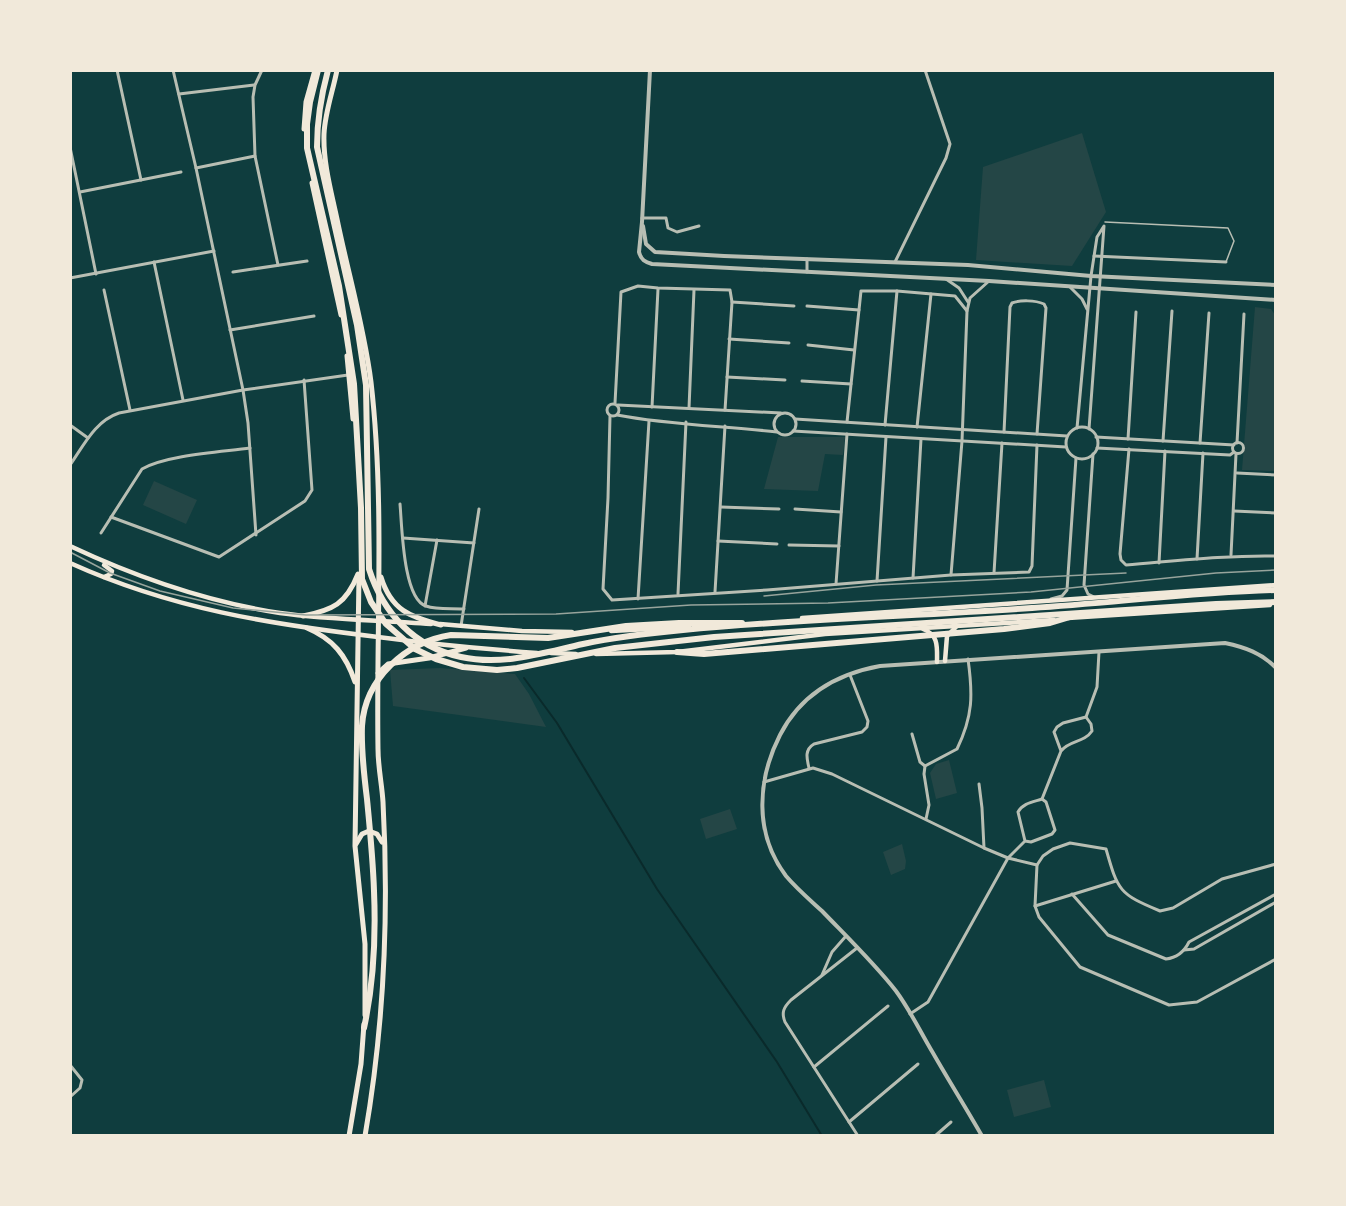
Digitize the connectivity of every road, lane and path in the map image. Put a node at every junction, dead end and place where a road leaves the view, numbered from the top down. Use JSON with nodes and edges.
{"nodes":[{"id":1,"x":117,"y":70,"type":"edge"},
{"id":2,"x":173,"y":70,"type":"edge"},
{"id":3,"x":262,"y":70,"type":"edge"},
{"id":4,"x":316,"y":70,"type":"edge"},
{"id":5,"x":328,"y":70,"type":"edge"},
{"id":6,"x":338,"y":70,"type":"edge"},
{"id":7,"x":650,"y":70,"type":"edge"},
{"id":8,"x":925,"y":70,"type":"edge"},
{"id":9,"x":255,"y":85,"type":"junction"},
{"id":10,"x":178,"y":94,"type":"junction"},
{"id":11,"x":306,"y":106,"type":"junction"},
{"id":12,"x":328,"y":111,"type":"junction"},
{"id":13,"x":70,"y":147,"type":"edge"},
{"id":14,"x":255,"y":156,"type":"junction"},
{"id":15,"x":196,"y":168,"type":"junction"},
{"id":16,"x":181,"y":172,"type":"dead end"},
{"id":17,"x":141,"y":180,"type":"junction"},
{"id":18,"x":80,"y":192,"type":"junction"},
{"id":19,"x":642,"y":220,"type":"junction"},
{"id":20,"x":1105,"y":224,"type":"junction"},
{"id":21,"x":699,"y":226,"type":"dead end"},
{"id":22,"x":214,"y":251,"type":"junction"},
{"id":23,"x":1094,"y":256,"type":"junction"},
{"id":24,"x":1101,"y":257,"type":"junction"},
{"id":25,"x":807,"y":259,"type":"junction"},
{"id":26,"x":307,"y":261,"type":"dead end"},
{"id":27,"x":154,"y":262,"type":"junction"},
{"id":28,"x":895,"y":262,"type":"junction"},
{"id":29,"x":1226,"y":262,"type":"joint"},
{"id":30,"x":278,"y":265,"type":"junction"},
{"id":31,"x":232,"y":272,"type":"dead end"},
{"id":32,"x":807,"y":272,"type":"junction"},
{"id":33,"x":96,"y":274,"type":"junction"},
{"id":34,"x":1091,"y":276,"type":"junction"},
{"id":35,"x":1100,"y":276,"type":"junction"},
{"id":36,"x":70,"y":278,"type":"edge"},
{"id":37,"x":945,"y":279,"type":"junction"},
{"id":38,"x":989,"y":281,"type":"junction"},
{"id":39,"x":1275,"y":285,"type":"edge"},
{"id":40,"x":1070,"y":287,"type":"junction"},
{"id":41,"x":658,"y":288,"type":"junction"},
{"id":42,"x":1098,"y":288,"type":"junction"},
{"id":43,"x":694,"y":289,"type":"junction"},
{"id":44,"x":1090,"y":289,"type":"junction"},
{"id":45,"x":1108,"y":289,"type":"junction"},
{"id":46,"x":104,"y":290,"type":"dead end"},
{"id":47,"x":897,"y":291,"type":"junction"},
{"id":48,"x":931,"y":293,"type":"junction"},
{"id":49,"x":1098,"y":297,"type":"junction"},
{"id":50,"x":1275,"y":300,"type":"edge"},
{"id":51,"x":732,"y":302,"type":"junction"},
{"id":52,"x":969,"y":304,"type":"junction"},
{"id":53,"x":794,"y":306,"type":"dead end"},
{"id":54,"x":807,"y":306,"type":"dead end"},
{"id":55,"x":859,"y":310,"type":"junction"},
{"id":56,"x":968,"y":311,"type":"junction"},
{"id":57,"x":1088,"y":311,"type":"junction"},
{"id":58,"x":1172,"y":311,"type":"dead end"},
{"id":59,"x":1136,"y":312,"type":"dead end"},
{"id":60,"x":1209,"y":313,"type":"dead end"},
{"id":61,"x":1244,"y":314,"type":"dead end"},
{"id":62,"x":314,"y":316,"type":"dead end"},
{"id":63,"x":230,"y":330,"type":"junction"},
{"id":64,"x":729,"y":339,"type":"junction"},
{"id":65,"x":789,"y":343,"type":"dead end"},
{"id":66,"x":808,"y":345,"type":"dead end"},
{"id":67,"x":854,"y":350,"type":"junction"},
{"id":68,"x":348,"y":375,"type":"junction"},
{"id":69,"x":726,"y":377,"type":"junction"},
{"id":70,"x":785,"y":380,"type":"dead end"},
{"id":71,"x":304,"y":381,"type":"junction"},
{"id":72,"x":802,"y":381,"type":"dead end"},
{"id":73,"x":851,"y":384,"type":"junction"},
{"id":74,"x":243,"y":390,"type":"junction"},
{"id":75,"x":183,"y":400,"type":"junction"},
{"id":76,"x":615,"y":403,"type":"junction"},
{"id":77,"x":652,"y":407,"type":"junction"},
{"id":78,"x":689,"y":408,"type":"junction"},
{"id":79,"x":130,"y":410,"type":"junction"},
{"id":80,"x":725,"y":410,"type":"junction"},
{"id":81,"x":781,"y":413,"type":"junction"},
{"id":82,"x":614,"y":416,"type":"junction"},
{"id":83,"x":795,"y":419,"type":"junction"},
{"id":84,"x":649,"y":421,"type":"junction"},
{"id":85,"x":686,"y":422,"type":"junction"},
{"id":86,"x":846,"y":422,"type":"junction"},
{"id":87,"x":885,"y":424,"type":"junction"},
{"id":88,"x":70,"y":425,"type":"edge"},
{"id":89,"x":725,"y":426,"type":"junction"},
{"id":90,"x":917,"y":427,"type":"junction"},
{"id":91,"x":1077,"y":428,"type":"junction"},
{"id":92,"x":963,"y":429,"type":"junction"},
{"id":93,"x":1089,"y":429,"type":"junction"},
{"id":94,"x":793,"y":431,"type":"junction"},
{"id":95,"x":777,"y":432,"type":"junction"},
{"id":96,"x":1004,"y":432,"type":"junction"},
{"id":97,"x":847,"y":434,"type":"junction"},
{"id":98,"x":1037,"y":434,"type":"junction"},
{"id":99,"x":886,"y":436,"type":"junction"},
{"id":100,"x":1067,"y":436,"type":"junction"},
{"id":101,"x":1096,"y":437,"type":"junction"},
{"id":102,"x":88,"y":438,"type":"junction"},
{"id":103,"x":921,"y":439,"type":"junction"},
{"id":104,"x":1128,"y":439,"type":"junction"},
{"id":105,"x":962,"y":441,"type":"junction"},
{"id":106,"x":1163,"y":441,"type":"junction"},
{"id":107,"x":1237,"y":442,"type":"junction"},
{"id":108,"x":1002,"y":443,"type":"junction"},
{"id":109,"x":1200,"y":443,"type":"junction"},
{"id":110,"x":1037,"y":446,"type":"junction"},
{"id":111,"x":1066,"y":447,"type":"junction"},
{"id":112,"x":1097,"y":447,"type":"junction"},
{"id":113,"x":250,"y":448,"type":"junction"},
{"id":114,"x":1129,"y":449,"type":"junction"},
{"id":115,"x":1165,"y":451,"type":"junction"},
{"id":116,"x":1203,"y":453,"type":"junction"},
{"id":117,"x":1093,"y":454,"type":"junction"},
{"id":118,"x":1237,"y":454,"type":"junction"},
{"id":119,"x":1076,"y":458,"type":"junction"},
{"id":120,"x":70,"y":465,"type":"edge"},
{"id":121,"x":1237,"y":473,"type":"junction"},
{"id":122,"x":1275,"y":475,"type":"edge"},
{"id":123,"x":400,"y":504,"type":"dead end"},
{"id":124,"x":720,"y":507,"type":"junction"},
{"id":125,"x":479,"y":509,"type":"dead end"},
{"id":126,"x":779,"y":509,"type":"dead end"},
{"id":127,"x":795,"y":509,"type":"dead end"},
{"id":128,"x":1234,"y":511,"type":"junction"},
{"id":129,"x":841,"y":512,"type":"junction"},
{"id":130,"x":1275,"y":513,"type":"edge"},
{"id":131,"x":111,"y":517,"type":"junction"},
{"id":132,"x":100,"y":533,"type":"dead end"},
{"id":133,"x":256,"y":535,"type":"junction"},
{"id":134,"x":403,"y":538,"type":"junction"},
{"id":135,"x":437,"y":540,"type":"junction"},
{"id":136,"x":718,"y":541,"type":"junction"},
{"id":137,"x":474,"y":543,"type":"junction"},
{"id":138,"x":777,"y":544,"type":"dead end"},
{"id":139,"x":789,"y":545,"type":"dead end"},
{"id":140,"x":70,"y":546,"type":"edge"},
{"id":141,"x":839,"y":546,"type":"junction"},
{"id":142,"x":1231,"y":555,"type":"junction"},
{"id":143,"x":1275,"y":556,"type":"edge"},
{"id":144,"x":101,"y":560,"type":"junction"},
{"id":145,"x":1197,"y":560,"type":"junction"},
{"id":146,"x":1159,"y":562,"type":"junction"},
{"id":147,"x":70,"y":563,"type":"edge"},
{"id":148,"x":379,"y":569,"type":"junction"},
{"id":149,"x":360,"y":570,"type":"junction"},
{"id":150,"x":994,"y":574,"type":"junction"},
{"id":151,"x":951,"y":575,"type":"junction"},
{"id":152,"x":104,"y":577,"type":"junction"},
{"id":153,"x":913,"y":578,"type":"junction"},
{"id":154,"x":877,"y":581,"type":"junction"},
{"id":155,"x":836,"y":585,"type":"junction"},
{"id":156,"x":1275,"y":585,"type":"edge"},
{"id":157,"x":1275,"y":590,"type":"edge"},
{"id":158,"x":715,"y":593,"type":"junction"},
{"id":159,"x":678,"y":595,"type":"junction"},
{"id":160,"x":1098,"y":598,"type":"junction"},
{"id":161,"x":638,"y":599,"type":"junction"},
{"id":162,"x":1039,"y":602,"type":"junction"},
{"id":163,"x":1275,"y":603,"type":"edge"},
{"id":164,"x":425,"y":606,"type":"junction"},
{"id":165,"x":464,"y":609,"type":"junction"},
{"id":166,"x":1085,"y":613,"type":"junction"},
{"id":167,"x":303,"y":615,"type":"junction"},
{"id":168,"x":357,"y":619,"type":"junction"},
{"id":169,"x":378,"y":620,"type":"junction"},
{"id":170,"x":404,"y":622,"type":"junction"},
{"id":171,"x":775,"y":624,"type":"junction"},
{"id":172,"x":441,"y":625,"type":"junction"},
{"id":173,"x":461,"y":626,"type":"junction"},
{"id":174,"x":958,"y":626,"type":"junction"},
{"id":175,"x":307,"y":628,"type":"junction"},
{"id":176,"x":919,"y":629,"type":"junction"},
{"id":177,"x":357,"y":635,"type":"junction"},
{"id":178,"x":378,"y":637,"type":"junction"},
{"id":179,"x":404,"y":641,"type":"junction"},
{"id":180,"x":466,"y":648,"type":"junction"},
{"id":181,"x":677,"y":652,"type":"junction"},
{"id":182,"x":1099,"y":652,"type":"junction"},
{"id":183,"x":968,"y":659,"type":"junction"},
{"id":184,"x":945,"y":661,"type":"junction"},
{"id":185,"x":937,"y":662,"type":"junction"},
{"id":186,"x":1275,"y":668,"type":"edge"},
{"id":187,"x":378,"y":673,"type":"junction"},
{"id":188,"x":849,"y":673,"type":"junction"},
{"id":189,"x":356,"y":686,"type":"junction"},
{"id":190,"x":1086,"y":717,"type":"junction"},
{"id":191,"x":912,"y":734,"type":"dead end"},
{"id":192,"x":1061,"y":751,"type":"junction"},
{"id":193,"x":926,"y":766,"type":"junction"},
{"id":194,"x":809,"y":769,"type":"junction"},
{"id":195,"x":763,"y":782,"type":"junction"},
{"id":196,"x":979,"y":784,"type":"dead end"},
{"id":197,"x":1042,"y":799,"type":"junction"},
{"id":198,"x":926,"y":819,"type":"junction"},
{"id":199,"x":1025,"y":840,"type":"junction"},
{"id":200,"x":384,"y":845,"type":"junction"},
{"id":201,"x":355,"y":846,"type":"junction"},
{"id":202,"x":984,"y":848,"type":"junction"},
{"id":203,"x":1008,"y":858,"type":"junction"},
{"id":204,"x":1275,"y":864,"type":"edge"},
{"id":205,"x":1037,"y":866,"type":"junction"},
{"id":206,"x":1116,"y":881,"type":"junction"},
{"id":207,"x":1072,"y":894,"type":"junction"},
{"id":208,"x":1275,"y":894,"type":"edge"},
{"id":209,"x":1275,"y":902,"type":"edge"},
{"id":210,"x":1035,"y":906,"type":"junction"},
{"id":211,"x":846,"y":936,"type":"junction"},
{"id":212,"x":857,"y":948,"type":"junction"},
{"id":213,"x":1184,"y":950,"type":"junction"},
{"id":214,"x":1275,"y":958,"type":"edge"},
{"id":215,"x":822,"y":976,"type":"junction"},
{"id":216,"x":888,"y":1006,"type":"dead end"},
{"id":217,"x":910,"y":1014,"type":"junction"},
{"id":218,"x":364,"y":1028,"type":"junction"},
{"id":219,"x":918,"y":1064,"type":"dead end"},
{"id":220,"x":70,"y":1065,"type":"edge"},
{"id":221,"x":814,"y":1066,"type":"junction"},
{"id":222,"x":70,"y":1097,"type":"edge"},
{"id":223,"x":849,"y":1122,"type":"junction"},
{"id":224,"x":951,"y":1122,"type":"dead end"},
{"id":225,"x":349,"y":1136,"type":"edge"},
{"id":226,"x":365,"y":1136,"type":"edge"},
{"id":227,"x":858,"y":1136,"type":"edge"},
{"id":228,"x":935,"y":1136,"type":"edge"},
{"id":229,"x":982,"y":1136,"type":"edge"}],
"edges":[{"from":1,"to":17,"type":"street"},
{"from":2,"to":10,"type":"street"},
{"from":3,"to":9,"type":"street"},
{"from":4,"to":11,"type":"main road"},
{"from":4,"to":166,"type":"highway"},
{"from":5,"to":171,"type":"highway"},
{"from":6,"to":12,"type":"main road"},
{"from":7,"to":19,"type":"street"},
{"from":8,"to":28,"type":"street"},
{"from":9,"to":10,"type":"street"},
{"from":9,"to":14,"type":"street"},
{"from":10,"to":15,"type":"street"},
{"from":11,"to":12,"type":"main road"},
{"from":11,"to":68,"type":"main road"},
{"from":12,"to":148,"type":"main road"},
{"from":13,"to":18,"type":"street"},
{"from":14,"to":15,"type":"street"},
{"from":14,"to":30,"type":"street"},
{"from":15,"to":22,"type":"street"},
{"from":16,"to":17,"type":"street"},
{"from":17,"to":18,"type":"street"},
{"from":18,"to":33,"type":"street"},
{"from":19,"to":21,"type":"street"},
{"from":19,"to":25,"type":"street"},
{"from":19,"to":32,"type":"street"},
{"from":20,"to":23,"type":"street"},
{"from":20,"to":24,"type":"street"},
{"from":20,"to":29,"type":"lane"},
{"from":22,"to":27,"type":"street"},
{"from":22,"to":63,"type":"street"},
{"from":23,"to":24,"type":"street"},
{"from":23,"to":34,"type":"street"},
{"from":24,"to":29,"type":"street"},
{"from":24,"to":35,"type":"street"},
{"from":25,"to":28,"type":"street"},
{"from":25,"to":32,"type":"street"},
{"from":26,"to":30,"type":"street"},
{"from":27,"to":33,"type":"street"},
{"from":27,"to":75,"type":"street"},
{"from":28,"to":34,"type":"street"},
{"from":30,"to":31,"type":"street"},
{"from":32,"to":37,"type":"street"},
{"from":33,"to":36,"type":"street"},
{"from":34,"to":35,"type":"street"},
{"from":34,"to":44,"type":"street"},
{"from":35,"to":39,"type":"street"},
{"from":35,"to":42,"type":"street"},
{"from":37,"to":38,"type":"street"},
{"from":37,"to":52,"type":"street"},
{"from":38,"to":40,"type":"street"},
{"from":38,"to":52,"type":"street"},
{"from":40,"to":44,"type":"street"},
{"from":40,"to":57,"type":"street"},
{"from":41,"to":43,"type":"street"},
{"from":41,"to":76,"type":"street"},
{"from":41,"to":77,"type":"street"},
{"from":42,"to":44,"type":"street"},
{"from":42,"to":45,"type":"street"},
{"from":42,"to":49,"type":"street"},
{"from":43,"to":51,"type":"street"},
{"from":43,"to":78,"type":"street"},
{"from":44,"to":57,"type":"street"},
{"from":45,"to":49,"type":"street"},
{"from":45,"to":50,"type":"street"},
{"from":46,"to":79,"type":"street"},
{"from":47,"to":48,"type":"street"},
{"from":47,"to":55,"type":"street"},
{"from":47,"to":87,"type":"street"},
{"from":48,"to":56,"type":"street"},
{"from":48,"to":90,"type":"street"},
{"from":49,"to":93,"type":"street"},
{"from":51,"to":53,"type":"street"},
{"from":51,"to":64,"type":"street"},
{"from":52,"to":56,"type":"street"},
{"from":54,"to":55,"type":"street"},
{"from":55,"to":67,"type":"street"},
{"from":56,"to":92,"type":"street"},
{"from":57,"to":91,"type":"street"},
{"from":58,"to":106,"type":"street"},
{"from":59,"to":104,"type":"street"},
{"from":60,"to":109,"type":"street"},
{"from":61,"to":107,"type":"street"},
{"from":62,"to":63,"type":"street"},
{"from":63,"to":74,"type":"street"},
{"from":64,"to":65,"type":"street"},
{"from":64,"to":69,"type":"street"},
{"from":66,"to":67,"type":"street"},
{"from":67,"to":73,"type":"street"},
{"from":68,"to":71,"type":"street"},
{"from":68,"to":149,"type":"main road"},
{"from":69,"to":70,"type":"street"},
{"from":69,"to":80,"type":"street"},
{"from":71,"to":74,"type":"street"},
{"from":71,"to":133,"type":"street"},
{"from":72,"to":73,"type":"street"},
{"from":73,"to":86,"type":"street"},
{"from":74,"to":75,"type":"street"},
{"from":74,"to":113,"type":"street"},
{"from":75,"to":79,"type":"street"},
{"from":76,"to":77,"type":"street"},
{"from":76,"to":82,"type":"street"},
{"from":76,"to":82,"type":"street"},
{"from":77,"to":78,"type":"street"},
{"from":78,"to":80,"type":"street"},
{"from":79,"to":102,"type":"street"},
{"from":80,"to":81,"type":"street"},
{"from":81,"to":83,"type":"street"},
{"from":81,"to":95,"type":"street"},
{"from":82,"to":84,"type":"street"},
{"from":82,"to":161,"type":"street"},
{"from":83,"to":86,"type":"street"},
{"from":83,"to":94,"type":"street"},
{"from":84,"to":85,"type":"street"},
{"from":84,"to":161,"type":"street"},
{"from":85,"to":89,"type":"street"},
{"from":85,"to":159,"type":"street"},
{"from":86,"to":87,"type":"street"},
{"from":87,"to":90,"type":"street"},
{"from":88,"to":102,"type":"street"},
{"from":89,"to":95,"type":"street"},
{"from":89,"to":124,"type":"street"},
{"from":90,"to":92,"type":"street"},
{"from":91,"to":93,"type":"street"},
{"from":91,"to":100,"type":"street"},
{"from":92,"to":96,"type":"street"},
{"from":92,"to":105,"type":"street"},
{"from":93,"to":101,"type":"street"},
{"from":94,"to":95,"type":"street"},
{"from":94,"to":97,"type":"street"},
{"from":96,"to":98,"type":"street"},
{"from":96,"to":98,"type":"street"},
{"from":97,"to":99,"type":"street"},
{"from":97,"to":129,"type":"street"},
{"from":98,"to":100,"type":"street"},
{"from":99,"to":103,"type":"street"},
{"from":99,"to":154,"type":"street"},
{"from":100,"to":111,"type":"street"},
{"from":101,"to":104,"type":"street"},
{"from":101,"to":112,"type":"street"},
{"from":102,"to":120,"type":"street"},
{"from":103,"to":105,"type":"street"},
{"from":103,"to":153,"type":"street"},
{"from":104,"to":106,"type":"street"},
{"from":105,"to":108,"type":"street"},
{"from":105,"to":151,"type":"street"},
{"from":106,"to":109,"type":"street"},
{"from":107,"to":109,"type":"street"},
{"from":107,"to":118,"type":"street"},
{"from":107,"to":118,"type":"street"},
{"from":108,"to":110,"type":"street"},
{"from":108,"to":150,"type":"street"},
{"from":110,"to":111,"type":"street"},
{"from":110,"to":150,"type":"street"},
{"from":111,"to":119,"type":"street"},
{"from":112,"to":114,"type":"street"},
{"from":112,"to":117,"type":"street"},
{"from":113,"to":131,"type":"street"},
{"from":113,"to":133,"type":"street"},
{"from":114,"to":115,"type":"street"},
{"from":114,"to":146,"type":"street"},
{"from":115,"to":116,"type":"street"},
{"from":115,"to":146,"type":"street"},
{"from":116,"to":118,"type":"street"},
{"from":116,"to":145,"type":"street"},
{"from":117,"to":119,"type":"street"},
{"from":117,"to":160,"type":"street"},
{"from":118,"to":121,"type":"street"},
{"from":119,"to":162,"type":"street"},
{"from":121,"to":122,"type":"street"},
{"from":121,"to":128,"type":"street"},
{"from":123,"to":134,"type":"street"},
{"from":124,"to":126,"type":"street"},
{"from":124,"to":136,"type":"street"},
{"from":125,"to":137,"type":"street"},
{"from":127,"to":129,"type":"street"},
{"from":128,"to":130,"type":"street"},
{"from":128,"to":142,"type":"street"},
{"from":129,"to":141,"type":"street"},
{"from":131,"to":132,"type":"street"},
{"from":131,"to":133,"type":"street"},
{"from":134,"to":135,"type":"street"},
{"from":134,"to":164,"type":"street"},
{"from":135,"to":137,"type":"street"},
{"from":135,"to":164,"type":"street"},
{"from":136,"to":138,"type":"street"},
{"from":136,"to":158,"type":"street"},
{"from":137,"to":165,"type":"street"},
{"from":139,"to":141,"type":"street"},
{"from":140,"to":144,"type":"main road"},
{"from":141,"to":155,"type":"street"},
{"from":142,"to":143,"type":"street"},
{"from":142,"to":145,"type":"street"},
{"from":144,"to":152,"type":"main road"},
{"from":144,"to":167,"type":"main road"},
{"from":145,"to":146,"type":"street"},
{"from":147,"to":152,"type":"main road"},
{"from":148,"to":169,"type":"main road"},
{"from":148,"to":172,"type":"main road"},
{"from":149,"to":167,"type":"main road"},
{"from":149,"to":168,"type":"main road"},
{"from":150,"to":151,"type":"street"},
{"from":151,"to":153,"type":"street"},
{"from":152,"to":175,"type":"main road"},
{"from":153,"to":154,"type":"street"},
{"from":154,"to":155,"type":"street"},
{"from":155,"to":158,"type":"street"},
{"from":156,"to":160,"type":"main road"},
{"from":157,"to":171,"type":"highway"},
{"from":158,"to":159,"type":"street"},
{"from":159,"to":161,"type":"street"},
{"from":160,"to":162,"type":"main road"},
{"from":162,"to":173,"type":"main road"},
{"from":163,"to":166,"type":"highway"},
{"from":163,"to":174,"type":"main road"},
{"from":164,"to":165,"type":"street"},
{"from":165,"to":173,"type":"street"},
{"from":166,"to":181,"type":"highway"},
{"from":167,"to":168,"type":"main road"},
{"from":168,"to":169,"type":"main road"},
{"from":168,"to":177,"type":"main road"},
{"from":169,"to":170,"type":"main road"},
{"from":169,"to":178,"type":"main road"},
{"from":170,"to":172,"type":"main road"},
{"from":170,"to":179,"type":"main road"},
{"from":171,"to":218,"type":"highway"},
{"from":172,"to":173,"type":"main road"},
{"from":174,"to":176,"type":"main road"},
{"from":174,"to":184,"type":"main road"},
{"from":175,"to":177,"type":"main road"},
{"from":175,"to":189,"type":"main road"},
{"from":176,"to":181,"type":"main road"},
{"from":176,"to":185,"type":"main road"},
{"from":177,"to":178,"type":"main road"},
{"from":177,"to":189,"type":"main road"},
{"from":178,"to":179,"type":"main road"},
{"from":178,"to":187,"type":"main road"},
{"from":179,"to":180,"type":"main road"},
{"from":180,"to":181,"type":"main road"},
{"from":180,"to":187,"type":"main road"},
{"from":182,"to":183,"type":"street"},
{"from":182,"to":186,"type":"street"},
{"from":182,"to":190,"type":"street"},
{"from":183,"to":184,"type":"street"},
{"from":183,"to":193,"type":"street"},
{"from":184,"to":185,"type":"street"},
{"from":185,"to":188,"type":"street"},
{"from":187,"to":200,"type":"main road"},
{"from":188,"to":194,"type":"street"},
{"from":188,"to":195,"type":"street"},
{"from":189,"to":201,"type":"main road"},
{"from":190,"to":192,"type":"street"},
{"from":190,"to":192,"type":"street"},
{"from":191,"to":193,"type":"street"},
{"from":192,"to":197,"type":"street"},
{"from":193,"to":198,"type":"street"},
{"from":194,"to":195,"type":"street"},
{"from":194,"to":198,"type":"street"},
{"from":195,"to":211,"type":"street"},
{"from":196,"to":202,"type":"street"},
{"from":197,"to":199,"type":"street"},
{"from":197,"to":199,"type":"street"},
{"from":198,"to":202,"type":"street"},
{"from":199,"to":203,"type":"street"},
{"from":200,"to":201,"type":"main road"},
{"from":200,"to":226,"type":"main road"},
{"from":201,"to":218,"type":"main road"},
{"from":202,"to":203,"type":"street"},
{"from":203,"to":205,"type":"street"},
{"from":203,"to":217,"type":"street"},
{"from":204,"to":206,"type":"street"},
{"from":205,"to":206,"type":"street"},
{"from":205,"to":210,"type":"street"},
{"from":206,"to":207,"type":"street"},
{"from":207,"to":210,"type":"street"},
{"from":207,"to":213,"type":"street"},
{"from":208,"to":213,"type":"street"},
{"from":209,"to":213,"type":"street"},
{"from":210,"to":214,"type":"street"},
{"from":211,"to":212,"type":"street"},
{"from":211,"to":215,"type":"street"},
{"from":212,"to":215,"type":"street"},
{"from":212,"to":217,"type":"street"},
{"from":215,"to":221,"type":"street"},
{"from":216,"to":221,"type":"street"},
{"from":217,"to":229,"type":"street"},
{"from":218,"to":225,"type":"main road"},
{"from":219,"to":223,"type":"street"},
{"from":220,"to":222,"type":"street"},
{"from":221,"to":223,"type":"street"},
{"from":223,"to":227,"type":"street"},
{"from":224,"to":228,"type":"street"}]}
